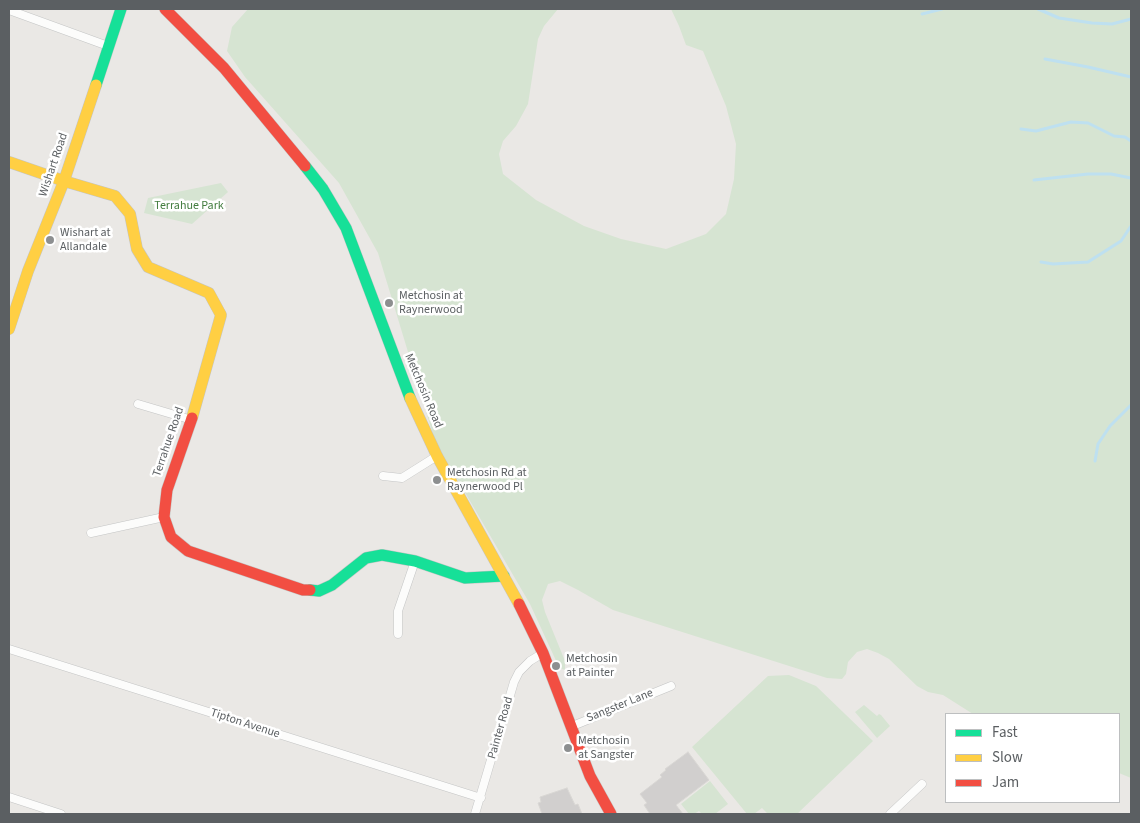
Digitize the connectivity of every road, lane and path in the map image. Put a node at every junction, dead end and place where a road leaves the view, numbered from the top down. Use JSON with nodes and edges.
{"nodes":[{"id":1,"x":121,"y":9,"type":"edge"},
{"id":2,"x":165,"y":9,"type":"edge"},
{"id":3,"x":9,"y":10,"type":"edge"},
{"id":4,"x":108,"y":46,"type":"junction"},
{"id":5,"x":9,"y":162,"type":"edge"},
{"id":6,"x":64,"y":181,"type":"junction"},
{"id":7,"x":9,"y":329,"type":"edge"},
{"id":8,"x":138,"y":404,"type":"dead end"},
{"id":9,"x":192,"y":420,"type":"junction"},
{"id":10,"x":436,"y":456,"type":"junction"},
{"id":11,"x":383,"y":476,"type":"dead end"},
{"id":12,"x":164,"y":517,"type":"junction"},
{"id":13,"x":91,"y":533,"type":"dead end"},
{"id":14,"x":415,"y":560,"type":"junction"},
{"id":15,"x":504,"y":576,"type":"junction"},
{"id":16,"x":398,"y":634,"type":"dead end"},
{"id":17,"x":9,"y":649,"type":"edge"},
{"id":18,"x":543,"y":653,"type":"junction"},
{"id":19,"x":671,"y":686,"type":"dead end"},
{"id":20,"x":570,"y":727,"type":"junction"},
{"id":21,"x":922,"y":784,"type":"dead end"},
{"id":22,"x":9,"y":797,"type":"edge"},
{"id":23,"x":481,"y":798,"type":"junction"},
{"id":24,"x":61,"y":814,"type":"edge"},
{"id":25,"x":475,"y":814,"type":"edge"},
{"id":26,"x":611,"y":814,"type":"edge"},
{"id":27,"x":890,"y":814,"type":"edge"}],
"edges":[{"from":1,"to":4,"type":"street","name":"Wishart Road"},
{"from":2,"to":10,"type":"street","name":"Metchosin Road"},
{"from":3,"to":4,"type":"street"},
{"from":4,"to":6,"type":"street","name":"Wishart Road"},
{"from":5,"to":6,"type":"street","name":"Terrahue Road"},
{"from":6,"to":7,"type":"street","name":"Wishart Road"},
{"from":6,"to":9,"type":"street","name":"Terrahue Road"},
{"from":8,"to":9,"type":"street"},
{"from":9,"to":12,"type":"street","name":"Terrahue Road"},
{"from":10,"to":11,"type":"street"},
{"from":10,"to":15,"type":"street","name":"Metchosin Road"},
{"from":12,"to":13,"type":"street"},
{"from":12,"to":14,"type":"street"},
{"from":14,"to":15,"type":"street"},
{"from":14,"to":16,"type":"street"},
{"from":15,"to":18,"type":"street","name":"Metchosin Road"},
{"from":17,"to":23,"type":"street","name":"Tipton Avenue"},
{"from":18,"to":20,"type":"street","name":"Metchosin Road"},
{"from":18,"to":23,"type":"street","name":"Painter Road"},
{"from":19,"to":20,"type":"street","name":"Sangster Lane"},
{"from":20,"to":26,"type":"street","name":"Metchosin Road"},
{"from":21,"to":27,"type":"street"},
{"from":22,"to":24,"type":"street"},
{"from":23,"to":25,"type":"street","name":"Painter Road"}]}
